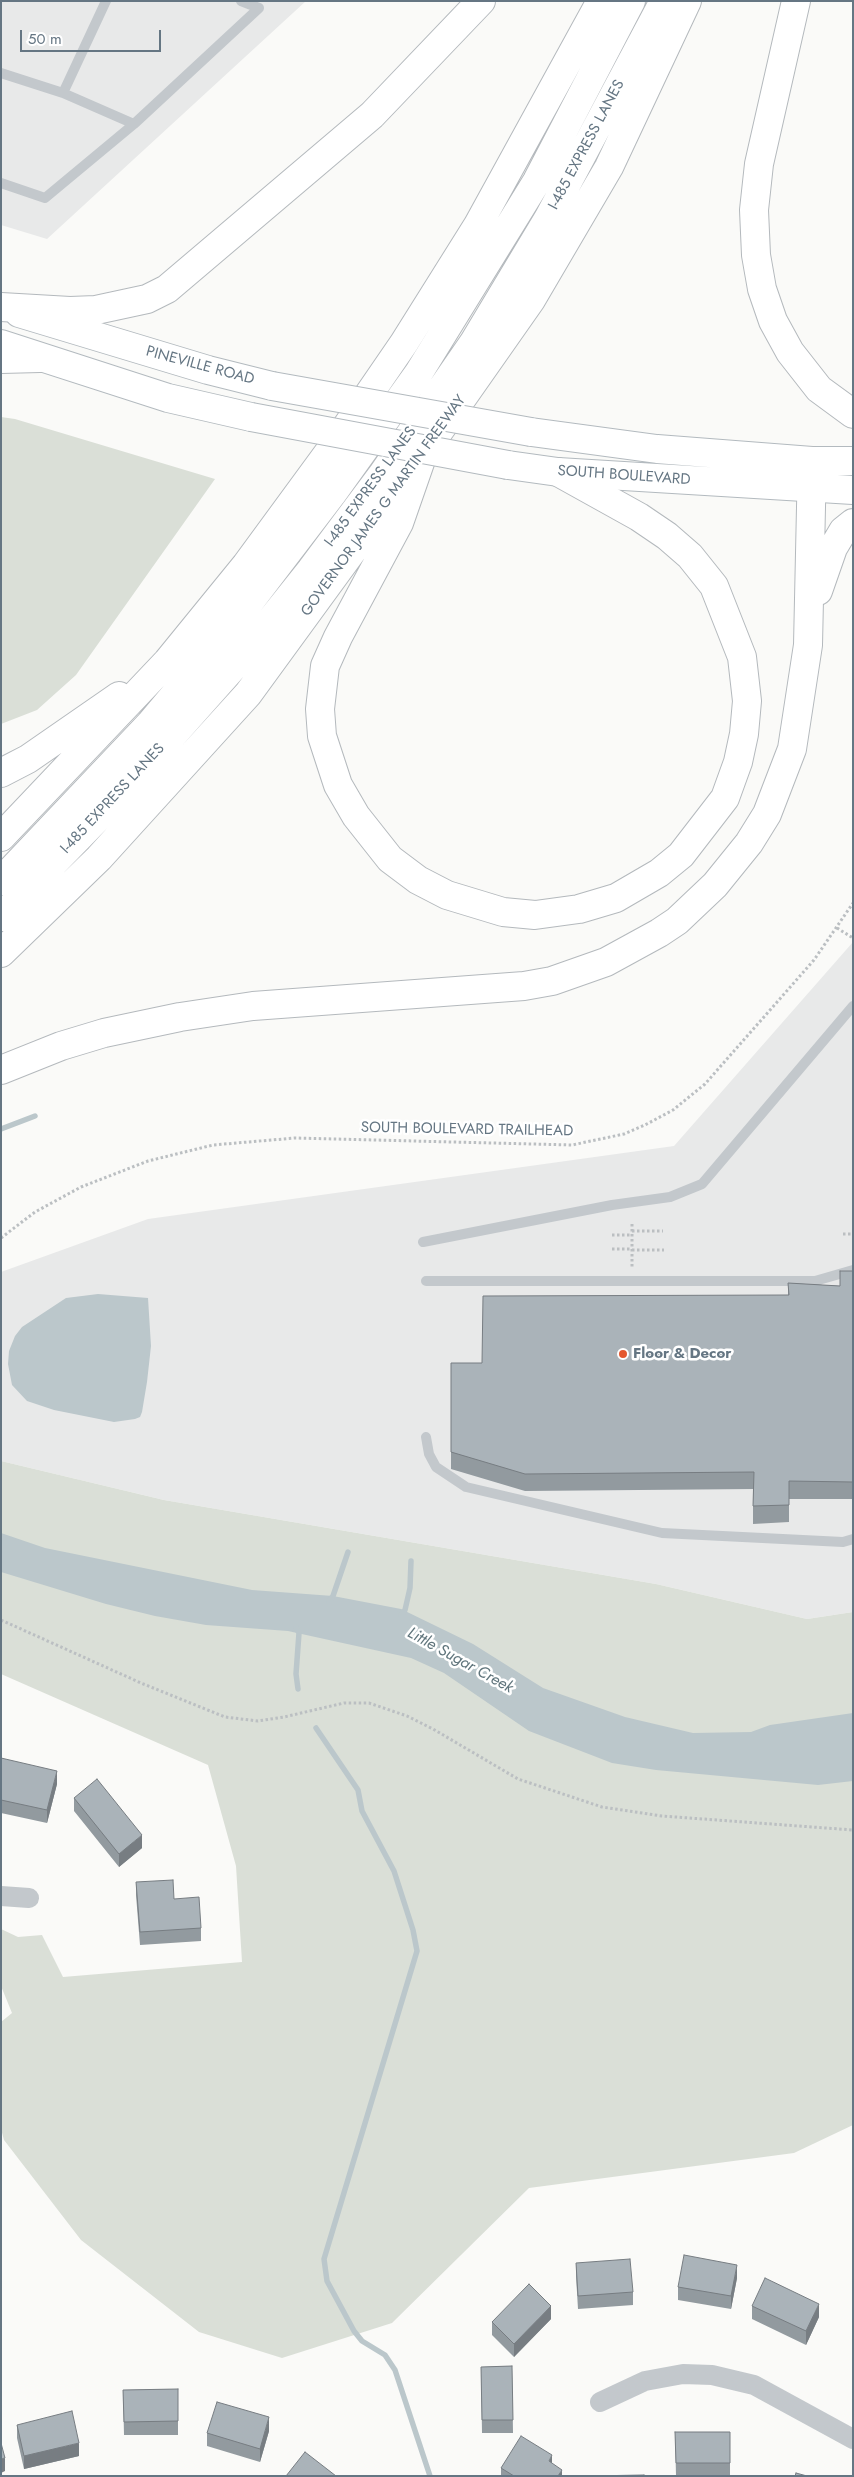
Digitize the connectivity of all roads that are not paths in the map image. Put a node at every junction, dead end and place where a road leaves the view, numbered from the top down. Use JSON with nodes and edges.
{"nodes":[{"id":1,"x":106,"y":1,"type":"edge"},
{"id":2,"x":241,"y":1,"type":"edge"},
{"id":3,"x":481,"y":1,"type":"edge"},
{"id":4,"x":601,"y":1,"type":"edge"},
{"id":5,"x":631,"y":1,"type":"edge"},
{"id":6,"x":664,"y":1,"type":"edge"},
{"id":7,"x":687,"y":1,"type":"edge"},
{"id":8,"x":796,"y":1,"type":"edge"},
{"id":9,"x":1,"y":73,"type":"edge"},
{"id":10,"x":63,"y":93,"type":"junction"},
{"id":11,"x":134,"y":124,"type":"junction"},
{"id":12,"x":1,"y":183,"type":"edge"},
{"id":13,"x":1,"y":307,"type":"edge"},
{"id":14,"x":1,"y":344,"type":"edge"},
{"id":15,"x":40,"y":358,"type":"junction"},
{"id":16,"x":1,"y":359,"type":"edge"},
{"id":17,"x":403,"y":409,"type":"joint"},
{"id":18,"x":853,"y":414,"type":"edge"},
{"id":19,"x":423,"y":454,"type":"junction"},
{"id":20,"x":812,"y":461,"type":"junction"},
{"id":21,"x":853,"y":462,"type":"edge"},
{"id":22,"x":558,"y":472,"type":"junction"},
{"id":23,"x":811,"y":488,"type":"junction"},
{"id":24,"x":853,"y":490,"type":"edge"},
{"id":25,"x":853,"y":523,"type":"edge"},
{"id":26,"x":808,"y":624,"type":"junction"},
{"id":27,"x":167,"y":662,"type":"junction"},
{"id":28,"x":1,"y":773,"type":"edge"},
{"id":29,"x":1,"y":837,"type":"edge"},
{"id":30,"x":1,"y":881,"type":"edge"},
{"id":31,"x":1,"y":917,"type":"edge"},
{"id":32,"x":1,"y":953,"type":"edge"},
{"id":33,"x":853,"y":1006,"type":"edge"},
{"id":34,"x":1,"y":1070,"type":"edge"},
{"id":35,"x":423,"y":1242,"type":"dead end"},
{"id":36,"x":853,"y":1270,"type":"edge"},
{"id":37,"x":426,"y":1281,"type":"dead end"},
{"id":38,"x":426,"y":1437,"type":"dead end"},
{"id":39,"x":853,"y":1539,"type":"edge"},
{"id":40,"x":1,"y":1896,"type":"edge"},
{"id":41,"x":29,"y":1898,"type":"dead end"},
{"id":42,"x":600,"y":2402,"type":"dead end"},
{"id":43,"x":853,"y":2439,"type":"edge"}],
"edges":[{"from":1,"to":10,"type":"lane"},
{"from":2,"to":11,"type":"lane"},
{"from":3,"to":13,"type":"main road"},
{"from":4,"to":27,"type":"main road"},
{"from":5,"to":30,"type":"main road","name":"I-485 EXPRESS LANES"},
{"from":6,"to":31,"type":"main road","name":"I-485 EXPRESS LANES"},
{"from":7,"to":19,"type":"main road","name":"GOVERNOR JAMES G MARTIN FREEWAY"},
{"from":8,"to":18,"type":"main road"},
{"from":9,"to":10,"type":"lane"},
{"from":10,"to":11,"type":"lane"},
{"from":11,"to":12,"type":"lane"},
{"from":13,"to":17,"type":"main road","name":"PINEVILLE ROAD","bridge":true},
{"from":14,"to":15,"type":"main road"},
{"from":15,"to":16,"type":"main road"},
{"from":15,"to":22,"type":"main road","name":"SOUTH BOULEVARD","bridge":true},
{"from":17,"to":20,"type":"main road","name":"SOUTH BOULEVARD","bridge":true},
{"from":19,"to":22,"type":"main road"},
{"from":19,"to":32,"type":"main road","name":"GOVERNOR JAMES G MARTIN FREEWAY"},
{"from":20,"to":21,"type":"main road","name":"SOUTH BOULEVARD"},
{"from":20,"to":23,"type":"main road"},
{"from":22,"to":23,"type":"main road","name":"SOUTH BOULEVARD"},
{"from":23,"to":24,"type":"main road","name":"SOUTH BOULEVARD"},
{"from":23,"to":26,"type":"main road"},
{"from":25,"to":26,"type":"main road"},
{"from":26,"to":34,"type":"main road"},
{"from":27,"to":28,"type":"main road"},
{"from":27,"to":29,"type":"main road"},
{"from":33,"to":35,"type":"lane"},
{"from":36,"to":37,"type":"lane"},
{"from":38,"to":39,"type":"lane"},
{"from":40,"to":41,"type":"street"},
{"from":42,"to":43,"type":"street"}]}
